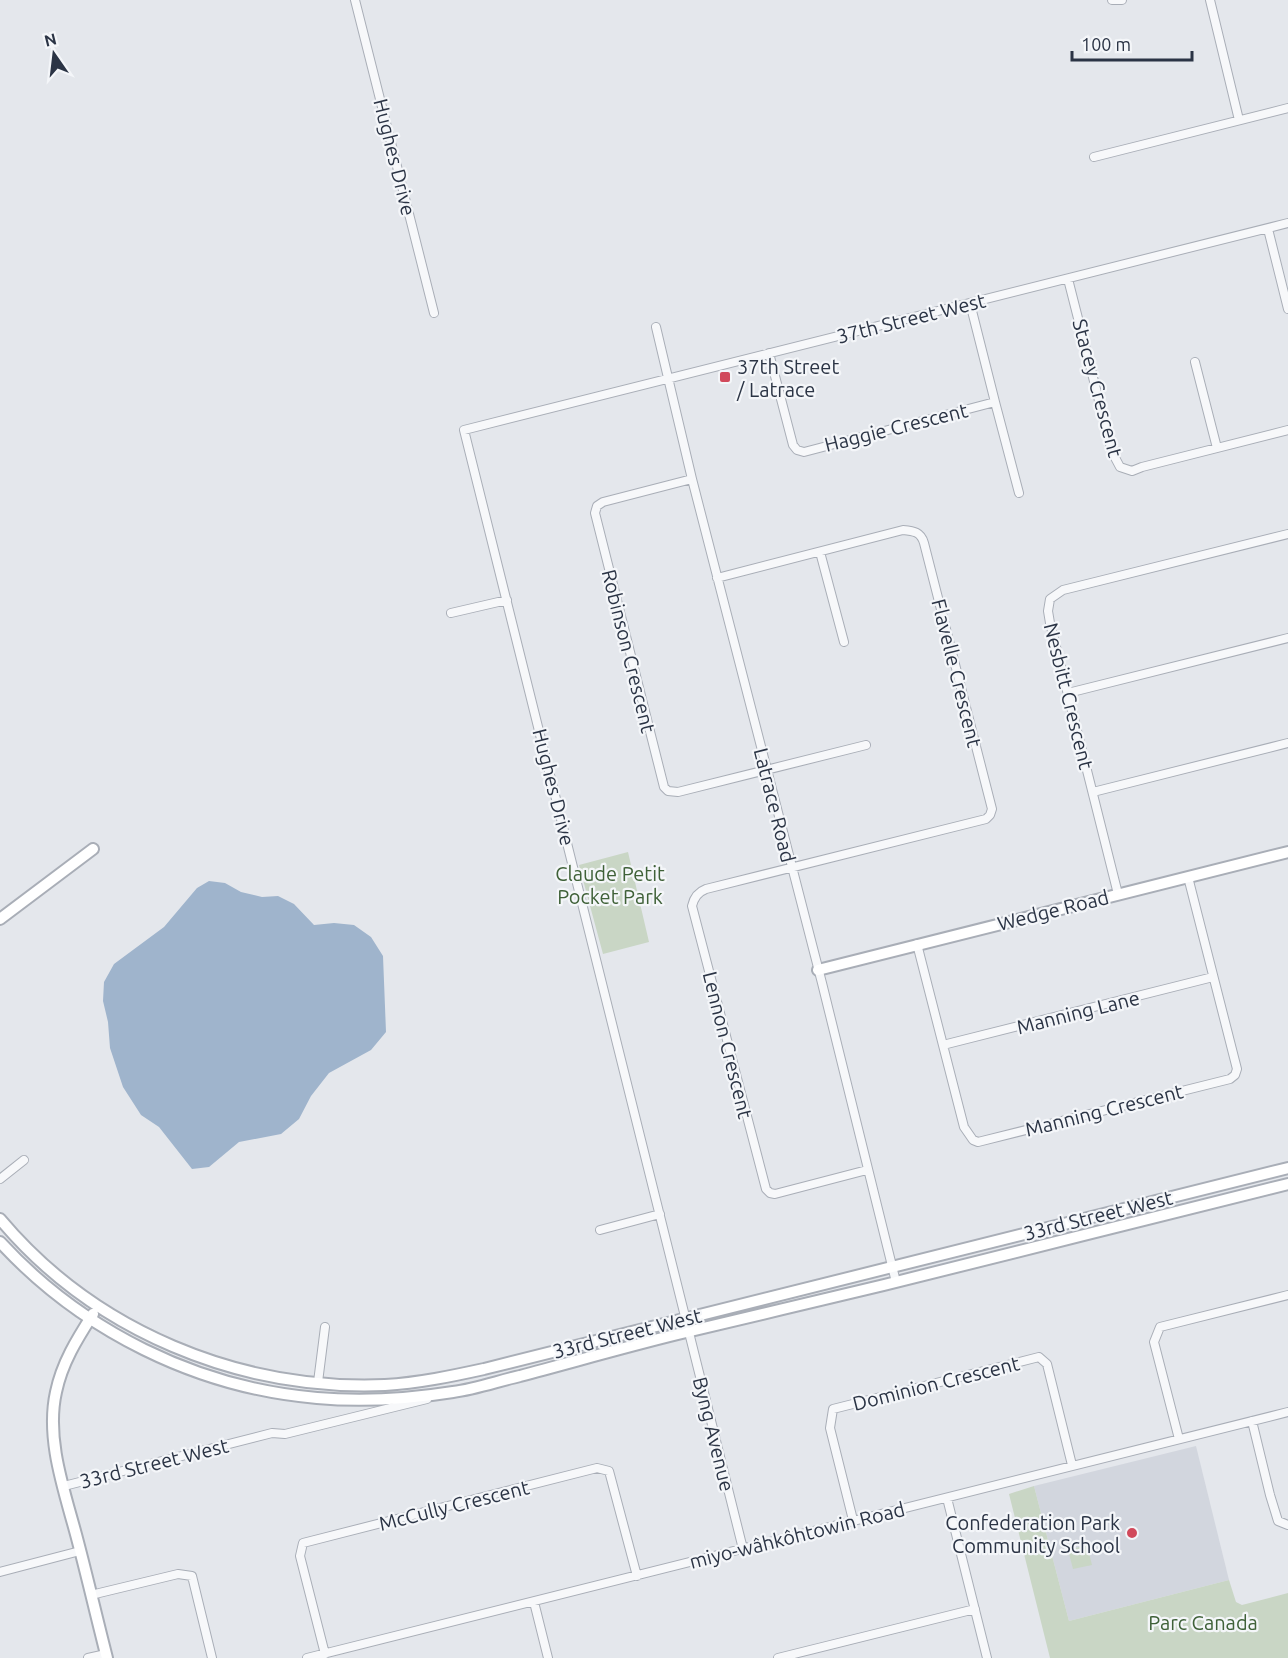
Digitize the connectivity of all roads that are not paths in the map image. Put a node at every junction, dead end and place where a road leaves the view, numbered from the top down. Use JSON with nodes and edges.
{"nodes":[{"id":1,"x":355,"y":0,"type":"edge"},
{"id":2,"x":1112,"y":0,"type":"edge"},
{"id":3,"x":1122,"y":0,"type":"edge"},
{"id":4,"x":1210,"y":0,"type":"edge"},
{"id":5,"x":1288,"y":108,"type":"edge"},
{"id":6,"x":1239,"y":120,"type":"junction"},
{"id":7,"x":1094,"y":157,"type":"dead end"},
{"id":8,"x":1288,"y":223,"type":"edge"},
{"id":9,"x":1268,"y":228,"type":"junction"},
{"id":10,"x":1068,"y":279,"type":"junction"},
{"id":11,"x":970,"y":303,"type":"junction"},
{"id":12,"x":1288,"y":309,"type":"edge"},
{"id":13,"x":434,"y":313,"type":"dead end"},
{"id":14,"x":656,"y":327,"type":"dead end"},
{"id":15,"x":770,"y":353,"type":"junction"},
{"id":16,"x":1195,"y":362,"type":"dead end"},
{"id":17,"x":668,"y":379,"type":"junction"},
{"id":18,"x":995,"y":402,"type":"junction"},
{"id":19,"x":464,"y":430,"type":"joint"},
{"id":20,"x":1288,"y":430,"type":"edge"},
{"id":21,"x":1217,"y":448,"type":"junction"},
{"id":22,"x":692,"y":479,"type":"junction"},
{"id":23,"x":1019,"y":493,"type":"dead end"},
{"id":24,"x":1288,"y":534,"type":"edge"},
{"id":25,"x":820,"y":552,"type":"junction"},
{"id":26,"x":717,"y":578,"type":"junction"},
{"id":27,"x":507,"y":600,"type":"junction"},
{"id":28,"x":451,"y":614,"type":"dead end"},
{"id":29,"x":1288,"y":638,"type":"edge"},
{"id":30,"x":844,"y":642,"type":"dead end"},
{"id":31,"x":1068,"y":693,"type":"junction"},
{"id":32,"x":1288,"y":743,"type":"edge"},
{"id":33,"x":866,"y":745,"type":"dead end"},
{"id":34,"x":767,"y":770,"type":"junction"},
{"id":35,"x":1093,"y":792,"type":"junction"},
{"id":36,"x":93,"y":849,"type":"dead end"},
{"id":37,"x":1288,"y":852,"type":"edge"},
{"id":38,"x":791,"y":868,"type":"junction"},
{"id":39,"x":1188,"y":877,"type":"junction"},
{"id":40,"x":1118,"y":894,"type":"junction"},
{"id":41,"x":0,"y":919,"type":"edge"},
{"id":42,"x":917,"y":944,"type":"junction"},
{"id":43,"x":818,"y":970,"type":"junction"},
{"id":44,"x":1213,"y":977,"type":"junction"},
{"id":45,"x":943,"y":1046,"type":"junction"},
{"id":46,"x":24,"y":1160,"type":"dead end"},
{"id":47,"x":1288,"y":1168,"type":"edge"},
{"id":48,"x":867,"y":1170,"type":"junction"},
{"id":49,"x":0,"y":1179,"type":"edge"},
{"id":50,"x":1288,"y":1184,"type":"edge"},
{"id":51,"x":660,"y":1214,"type":"junction"},
{"id":52,"x":0,"y":1219,"type":"edge"},
{"id":53,"x":600,"y":1230,"type":"dead end"},
{"id":54,"x":0,"y":1242,"type":"edge"},
{"id":55,"x":892,"y":1267,"type":"junction"},
{"id":56,"x":896,"y":1282,"type":"junction"},
{"id":57,"x":1288,"y":1295,"type":"edge"},
{"id":58,"x":98,"y":1307,"type":"junction"},
{"id":59,"x":90,"y":1318,"type":"junction"},
{"id":60,"x":686,"y":1319,"type":"junction"},
{"id":61,"x":325,"y":1327,"type":"dead end"},
{"id":62,"x":689,"y":1332,"type":"junction"},
{"id":63,"x":318,"y":1382,"type":"junction"},
{"id":64,"x":454,"y":1392,"type":"junction"},
{"id":65,"x":1288,"y":1412,"type":"edge"},
{"id":66,"x":1252,"y":1421,"type":"junction"},
{"id":67,"x":1179,"y":1439,"type":"junction"},
{"id":68,"x":1072,"y":1465,"type":"junction"},
{"id":69,"x":64,"y":1486,"type":"junction"},
{"id":70,"x":947,"y":1498,"type":"junction"},
{"id":71,"x":853,"y":1520,"type":"junction"},
{"id":72,"x":1288,"y":1525,"type":"edge"},
{"id":73,"x":743,"y":1549,"type":"junction"},
{"id":74,"x":80,"y":1551,"type":"junction"},
{"id":75,"x":0,"y":1572,"type":"edge"},
{"id":76,"x":637,"y":1576,"type":"junction"},
{"id":77,"x":91,"y":1594,"type":"junction"},
{"id":78,"x":534,"y":1602,"type":"junction"},
{"id":79,"x":975,"y":1609,"type":"junction"},
{"id":80,"x":325,"y":1654,"type":"junction"},
{"id":81,"x":106,"y":1656,"type":"edge"},
{"id":82,"x":88,"y":1658,"type":"edge"},
{"id":83,"x":213,"y":1658,"type":"edge"},
{"id":84,"x":307,"y":1658,"type":"edge"},
{"id":85,"x":548,"y":1658,"type":"edge"},
{"id":86,"x":778,"y":1658,"type":"edge"},
{"id":87,"x":987,"y":1658,"type":"edge"}],
"edges":[{"from":1,"to":13,"type":"street","name":"Hughes Drive"},
{"from":2,"to":3,"type":"street"},
{"from":4,"to":6,"type":"street"},
{"from":5,"to":6,"type":"street"},
{"from":6,"to":7,"type":"street"},
{"from":8,"to":9,"type":"street","name":"37th Street West"},
{"from":9,"to":10,"type":"street","name":"37th Street West"},
{"from":9,"to":12,"type":"street"},
{"from":10,"to":11,"type":"street","name":"37th Street West"},
{"from":10,"to":21,"type":"street","name":"Stacey Crescent"},
{"from":11,"to":15,"type":"street","name":"37th Street West"},
{"from":11,"to":18,"type":"street","name":"Haggie Crescent"},
{"from":14,"to":17,"type":"street","name":"Latrace Road"},
{"from":15,"to":17,"type":"street","name":"37th Street West"},
{"from":15,"to":18,"type":"street","name":"Haggie Crescent"},
{"from":16,"to":21,"type":"street"},
{"from":17,"to":19,"type":"street","name":"37th Street West"},
{"from":17,"to":22,"type":"street","name":"Latrace Road"},
{"from":18,"to":23,"type":"street"},
{"from":19,"to":27,"type":"street","name":"Hughes Drive"},
{"from":20,"to":21,"type":"street","name":"Stacey Crescent"},
{"from":22,"to":26,"type":"street","name":"Latrace Road"},
{"from":22,"to":34,"type":"street","name":"Robinson Crescent"},
{"from":24,"to":31,"type":"street","name":"Nesbitt Crescent"},
{"from":25,"to":26,"type":"street","name":"Flavelle Crescent"},
{"from":25,"to":30,"type":"street"},
{"from":25,"to":38,"type":"street","name":"Flavelle Crescent"},
{"from":26,"to":34,"type":"street","name":"Latrace Road"},
{"from":27,"to":28,"type":"street"},
{"from":27,"to":51,"type":"street","name":"Hughes Drive"},
{"from":29,"to":31,"type":"street"},
{"from":31,"to":35,"type":"street","name":"Nesbitt Crescent"},
{"from":32,"to":35,"type":"street"},
{"from":33,"to":34,"type":"street","name":"Robinson Crescent"},
{"from":34,"to":38,"type":"street","name":"Latrace Road"},
{"from":35,"to":40,"type":"street","name":"Nesbitt Crescent"},
{"from":36,"to":41,"type":"main road"},
{"from":37,"to":39,"type":"main road","name":"Wedge Road"},
{"from":38,"to":43,"type":"street","name":"Latrace Road"},
{"from":38,"to":48,"type":"street","name":"Lennon Crescent"},
{"from":39,"to":40,"type":"main road","name":"Wedge Road"},
{"from":39,"to":44,"type":"street","name":"Manning Crescent"},
{"from":40,"to":42,"type":"main road","name":"Wedge Road"},
{"from":42,"to":43,"type":"main road","name":"Wedge Road"},
{"from":42,"to":45,"type":"street","name":"Manning Crescent"},
{"from":43,"to":48,"type":"street","name":"Latrace Road"},
{"from":44,"to":45,"type":"street","name":"Manning Lane"},
{"from":44,"to":45,"type":"street","name":"Manning Crescent"},
{"from":46,"to":49,"type":"street"},
{"from":47,"to":55,"type":"main road","name":"33rd Street West"},
{"from":48,"to":55,"type":"street","name":"Latrace Road"},
{"from":50,"to":56,"type":"main road","name":"33rd Street West"},
{"from":51,"to":53,"type":"street"},
{"from":51,"to":60,"type":"street","name":"Hughes Drive"},
{"from":52,"to":58,"type":"main road","name":"33rd Street West"},
{"from":54,"to":59,"type":"main road","name":"33rd Street West"},
{"from":55,"to":56,"type":"street","name":"Latrace Road"},
{"from":55,"to":60,"type":"main road","name":"33rd Street West"},
{"from":56,"to":62,"type":"main road","name":"33rd Street West"},
{"from":57,"to":67,"type":"street"},
{"from":58,"to":59,"type":"main road"},
{"from":58,"to":63,"type":"main road","name":"33rd Street West"},
{"from":59,"to":64,"type":"main road","name":"33rd Street West"},
{"from":59,"to":69,"type":"main road"},
{"from":60,"to":62,"type":"street","name":"Byng Avenue"},
{"from":60,"to":63,"type":"main road","name":"33rd Street West"},
{"from":61,"to":63,"type":"street"},
{"from":62,"to":64,"type":"main road","name":"33rd Street West"},
{"from":62,"to":73,"type":"street","name":"Byng Avenue"},
{"from":64,"to":69,"type":"street","name":"33rd Street West"},
{"from":65,"to":66,"type":"street","name":"miyo-wâhkôhtowin Road"},
{"from":66,"to":67,"type":"street","name":"miyo-wâhkôhtowin Road"},
{"from":66,"to":72,"type":"street"},
{"from":67,"to":68,"type":"street","name":"miyo-wâhkôhtowin Road"},
{"from":68,"to":70,"type":"street","name":"miyo-wâhkôhtowin Road"},
{"from":68,"to":71,"type":"street","name":"Dominion Crescent"},
{"from":69,"to":74,"type":"main road"},
{"from":70,"to":71,"type":"street","name":"miyo-wâhkôhtowin Road"},
{"from":70,"to":79,"type":"street"},
{"from":71,"to":73,"type":"street","name":"miyo-wâhkôhtowin Road"},
{"from":73,"to":76,"type":"street","name":"miyo-wâhkôhtowin Road"},
{"from":74,"to":75,"type":"street"},
{"from":74,"to":77,"type":"main road"},
{"from":76,"to":78,"type":"street","name":"miyo-wâhkôhtowin Road"},
{"from":76,"to":80,"type":"street","name":"McCully Crescent"},
{"from":77,"to":81,"type":"main road"},
{"from":77,"to":83,"type":"street"},
{"from":78,"to":80,"type":"street","name":"miyo-wâhkôhtowin Road"},
{"from":78,"to":85,"type":"street"},
{"from":79,"to":86,"type":"street"},
{"from":79,"to":87,"type":"street"},
{"from":80,"to":84,"type":"street","name":"miyo-wâhkôhtowin Road"},
{"from":81,"to":82,"type":"street"}]}
